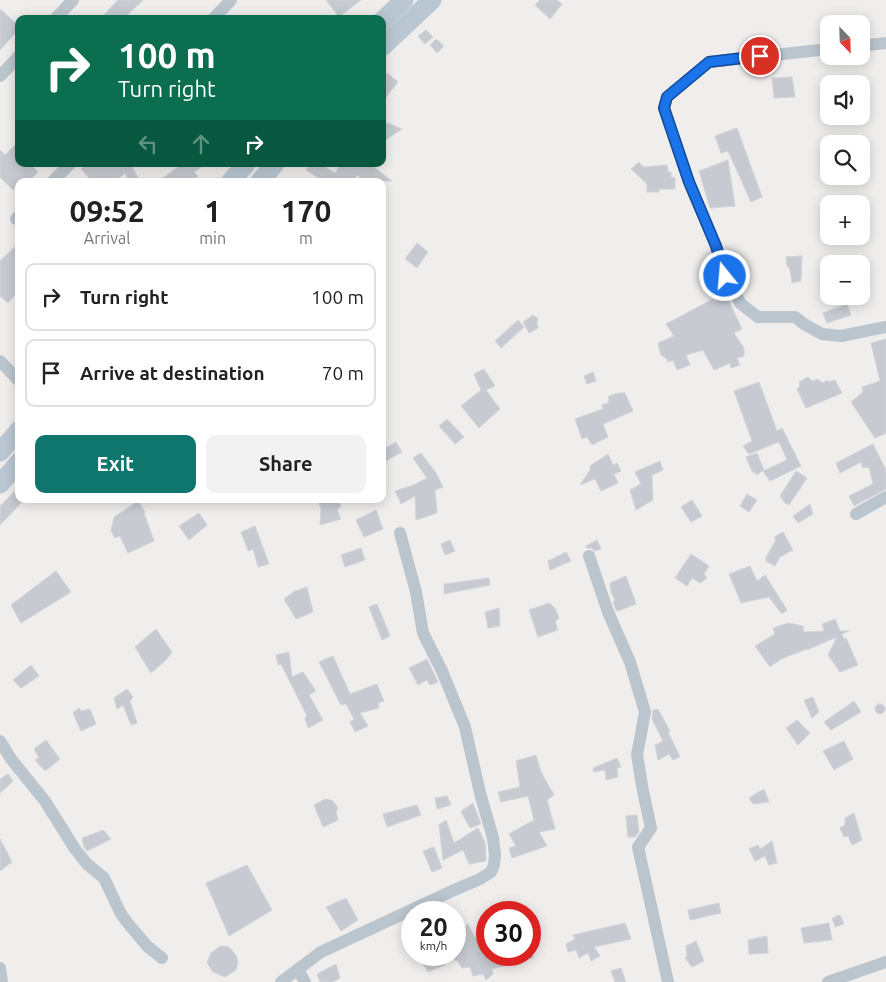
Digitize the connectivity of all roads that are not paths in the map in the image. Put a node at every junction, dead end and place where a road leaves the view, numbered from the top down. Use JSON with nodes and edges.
{"nodes":[{"id":1,"x":73,"y":0,"type":"edge"},
{"id":2,"x":231,"y":0,"type":"edge"},
{"id":3,"x":404,"y":0,"type":"edge"},
{"id":4,"x":432,"y":0,"type":"edge"},
{"id":5,"x":59,"y":15,"type":"edge"},
{"id":6,"x":217,"y":15,"type":"edge"},
{"id":7,"x":386,"y":17,"type":"edge"},
{"id":8,"x":386,"y":43,"type":"edge"},
{"id":9,"x":886,"y":43,"type":"edge"},
{"id":10,"x":870,"y":45,"type":"edge"},
{"id":11,"x":820,"y":50,"type":"edge"},
{"id":12,"x":15,"y":60,"type":"edge"},
{"id":13,"x":0,"y":76,"type":"edge"},
{"id":14,"x":67,"y":167,"type":"edge"},
{"id":15,"x":272,"y":167,"type":"edge"},
{"id":16,"x":56,"y":178,"type":"edge"},
{"id":17,"x":263,"y":178,"type":"edge"},
{"id":18,"x":886,"y":327,"type":"edge"},
{"id":19,"x":0,"y":361,"type":"edge"},
{"id":20,"x":15,"y":378,"type":"edge"},
{"id":21,"x":15,"y":435,"type":"edge"},
{"id":22,"x":0,"y":452,"type":"edge"},
{"id":23,"x":15,"y":467,"type":"edge"},
{"id":24,"x":0,"y":484,"type":"edge"},
{"id":25,"x":886,"y":497,"type":"edge"},
{"id":26,"x":856,"y":514,"type":"dead end"},
{"id":27,"x":400,"y":533,"type":"dead end"},
{"id":28,"x":589,"y":556,"type":"dead end"},
{"id":29,"x":0,"y":742,"type":"edge"},
{"id":30,"x":162,"y":958,"type":"dead end"},
{"id":31,"x":886,"y":962,"type":"edge"},
{"id":32,"x":0,"y":968,"type":"edge"},
{"id":33,"x":298,"y":970,"type":"junction"},
{"id":34,"x":2,"y":982,"type":"edge"},
{"id":35,"x":281,"y":982,"type":"edge"},
{"id":36,"x":305,"y":982,"type":"edge"},
{"id":37,"x":668,"y":982,"type":"edge"},
{"id":38,"x":828,"y":982,"type":"edge"}],
"edges":[{"from":1,"to":5,"type":"street"},
{"from":2,"to":6,"type":"street"},
{"from":3,"to":7,"type":"street"},
{"from":4,"to":8,"type":"street"},
{"from":9,"to":10,"type":"street"},
{"from":11,"to":18,"type":"street"},
{"from":12,"to":13,"type":"street"},
{"from":14,"to":16,"type":"street"},
{"from":15,"to":17,"type":"street"},
{"from":19,"to":20,"type":"street"},
{"from":21,"to":22,"type":"street"},
{"from":23,"to":24,"type":"street"},
{"from":25,"to":26,"type":"street"},
{"from":27,"to":33,"type":"street"},
{"from":28,"to":37,"type":"street"},
{"from":29,"to":30,"type":"street"},
{"from":31,"to":38,"type":"street"},
{"from":32,"to":34,"type":"street"},
{"from":33,"to":35,"type":"street"},
{"from":33,"to":36,"type":"street"}]}
